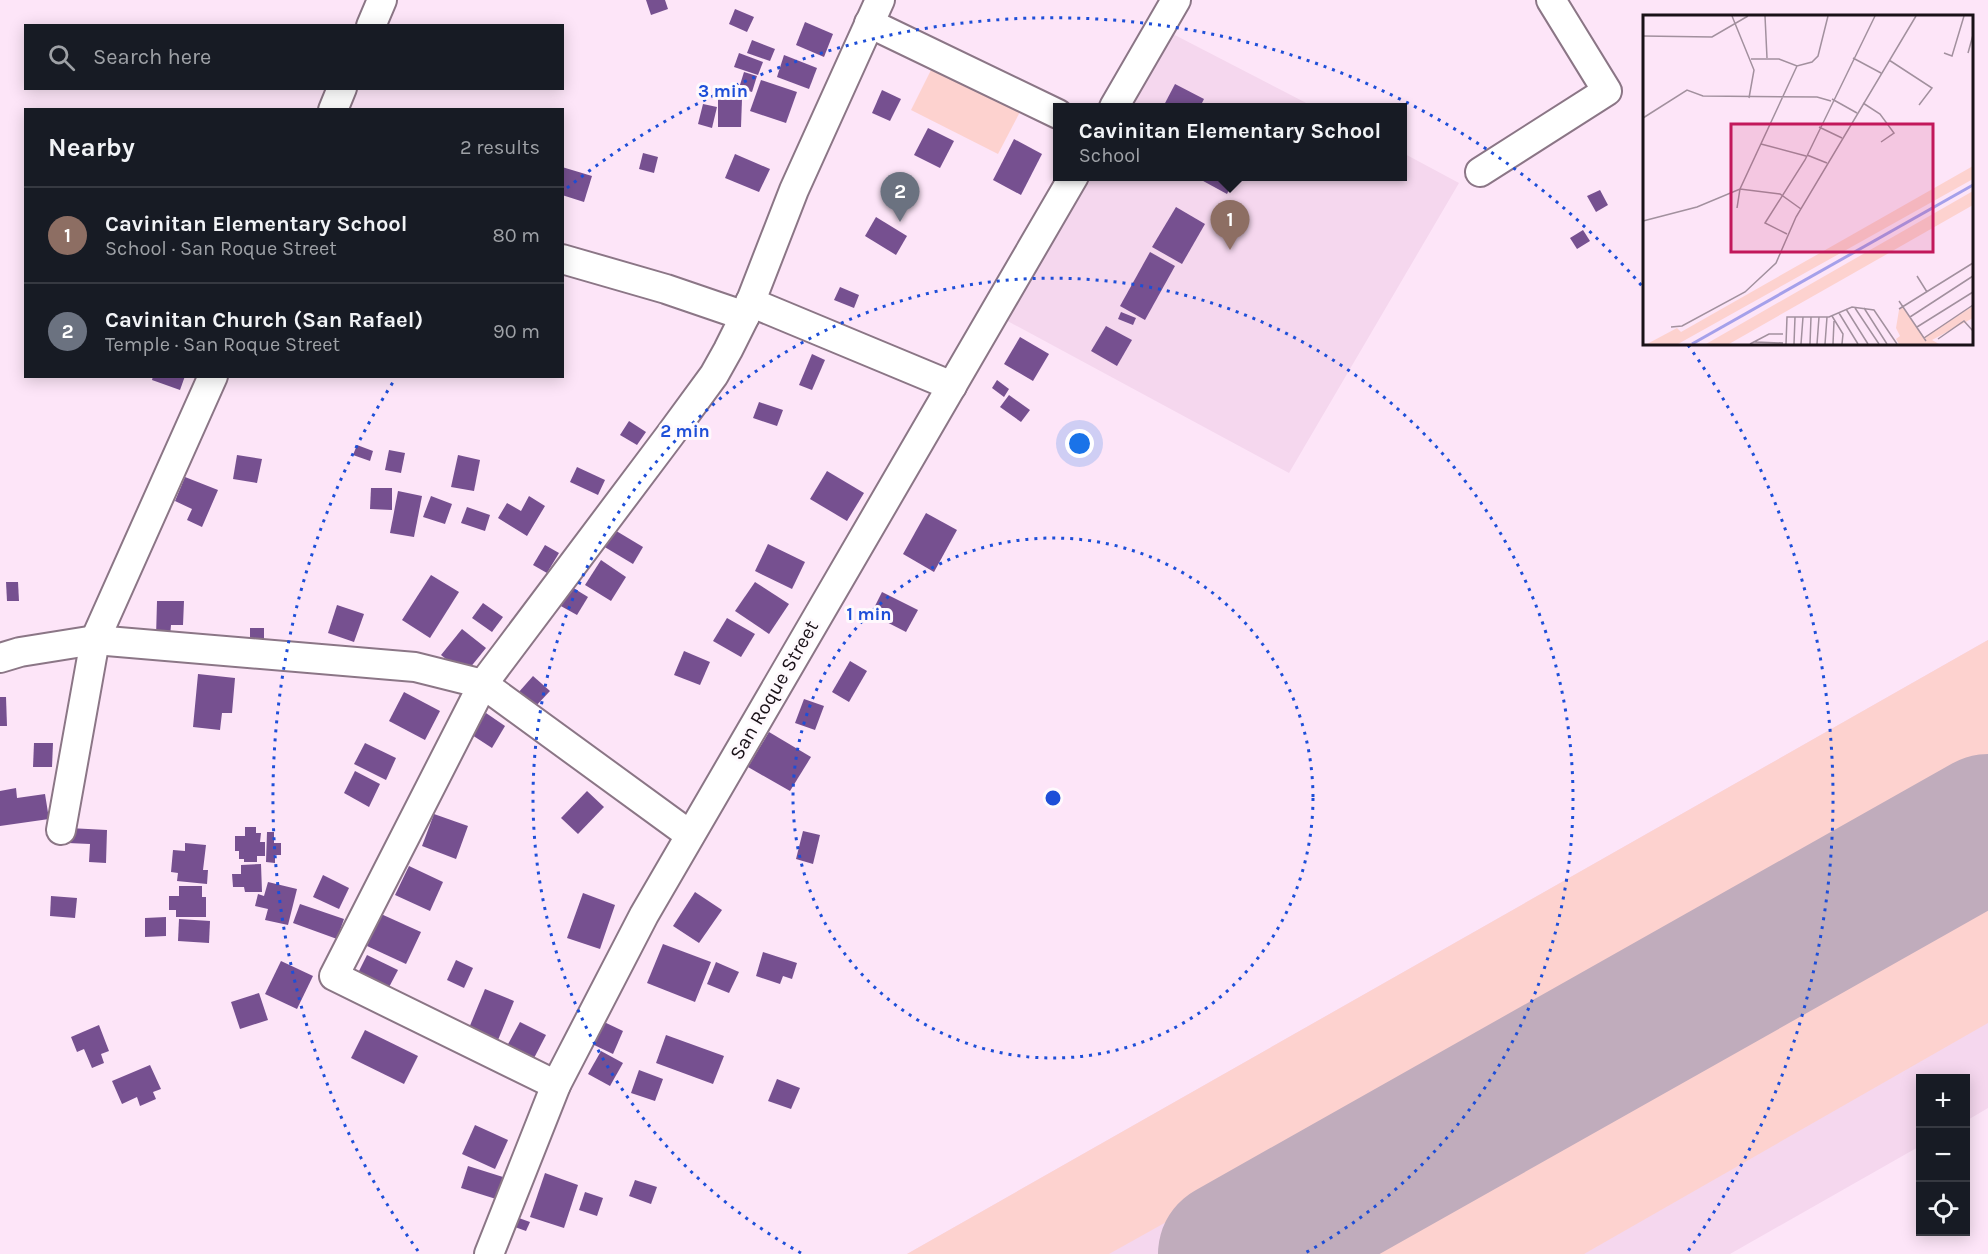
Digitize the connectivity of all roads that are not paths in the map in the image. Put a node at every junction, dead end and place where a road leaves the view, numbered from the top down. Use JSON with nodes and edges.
{"nodes":[{"id":1,"x":382,"y":0,"type":"edge"},
{"id":2,"x":1176,"y":0,"type":"edge"},
{"id":3,"x":1551,"y":0,"type":"edge"},
{"id":4,"x":875,"y":12,"type":"edge"},
{"id":5,"x":371,"y":24,"type":"edge"},
{"id":6,"x":341,"y":90,"type":"edge"},
{"id":7,"x":1117,"y":103,"type":"edge"},
{"id":8,"x":334,"y":108,"type":"edge"},
{"id":9,"x":1053,"y":111,"type":"edge"},
{"id":10,"x":1480,"y":172,"type":"dead end"},
{"id":11,"x":1072,"y":181,"type":"edge"},
{"id":12,"x":564,"y":260,"type":"edge"},
{"id":13,"x":747,"y":309,"type":"junction"},
{"id":14,"x":212,"y":378,"type":"edge"},
{"id":15,"x":952,"y":386,"type":"junction"},
{"id":16,"x":95,"y":640,"type":"junction"},
{"id":17,"x":0,"y":658,"type":"edge"},
{"id":18,"x":483,"y":684,"type":"junction"},
{"id":19,"x":60,"y":830,"type":"dead end"},
{"id":20,"x":690,"y":835,"type":"junction"},
{"id":21,"x":556,"y":1085,"type":"junction"},
{"id":22,"x":489,"y":1254,"type":"edge"}],
"edges":[{"from":1,"to":5,"type":"street"},
{"from":2,"to":7,"type":"street"},
{"from":3,"to":10,"type":"street"},
{"from":4,"to":9,"type":"street"},
{"from":4,"to":13,"type":"street"},
{"from":6,"to":8,"type":"street"},
{"from":11,"to":15,"type":"street","name":"San Roque Street"},
{"from":12,"to":13,"type":"street"},
{"from":13,"to":15,"type":"street"},
{"from":13,"to":18,"type":"street"},
{"from":14,"to":16,"type":"street"},
{"from":15,"to":20,"type":"street","name":"San Roque Street"},
{"from":16,"to":17,"type":"street"},
{"from":16,"to":18,"type":"street"},
{"from":16,"to":19,"type":"street"},
{"from":18,"to":20,"type":"street"},
{"from":18,"to":21,"type":"street"},
{"from":20,"to":21,"type":"street","name":"San Roque Street"},
{"from":21,"to":22,"type":"street","name":"San Roque Street"}]}
